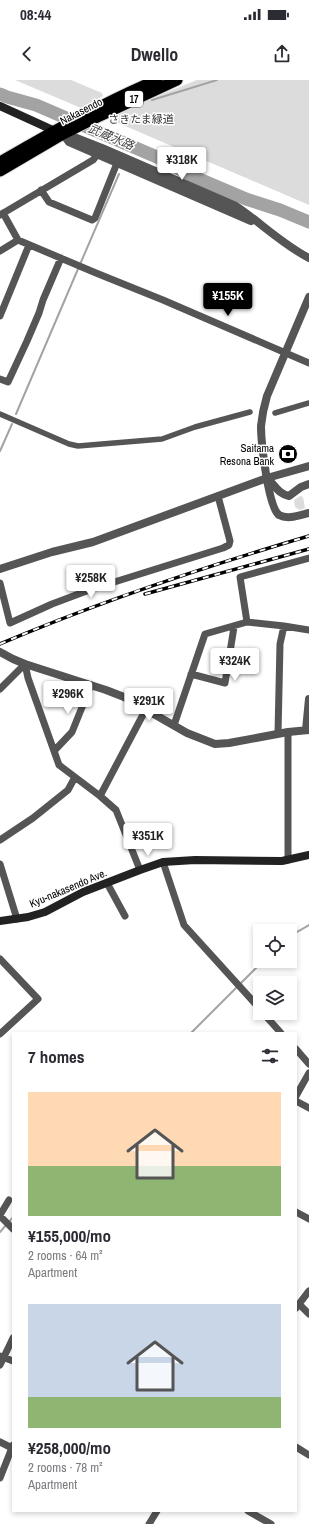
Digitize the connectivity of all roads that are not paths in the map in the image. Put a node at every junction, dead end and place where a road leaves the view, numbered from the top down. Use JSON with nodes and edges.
{"nodes":[{"id":1,"x":157,"y":80,"type":"edge"},
{"id":2,"x":177,"y":80,"type":"edge"},
{"id":3,"x":0,"y":106,"type":"edge"},
{"id":4,"x":87,"y":118,"type":"junction"},
{"id":5,"x":63,"y":130,"type":"junction"},
{"id":6,"x":100,"y":151,"type":"junction"},
{"id":7,"x":0,"y":162,"type":"edge"},
{"id":8,"x":117,"y":162,"type":"junction"},
{"id":9,"x":0,"y":171,"type":"edge"},
{"id":10,"x":41,"y":190,"type":"junction"},
{"id":11,"x":1,"y":214,"type":"edge"},
{"id":12,"x":259,"y":224,"type":"junction"},
{"id":13,"x":18,"y":240,"type":"junction"},
{"id":14,"x":29,"y":244,"type":"junction"},
{"id":15,"x":0,"y":251,"type":"edge"},
{"id":16,"x":61,"y":258,"type":"junction"},
{"id":17,"x":309,"y":258,"type":"edge"},
{"id":18,"x":309,"y":297,"type":"edge"},
{"id":19,"x":0,"y":316,"type":"edge"},
{"id":20,"x":286,"y":353,"type":"junction"},
{"id":21,"x":309,"y":363,"type":"edge"},
{"id":22,"x":0,"y":379,"type":"edge"},
{"id":23,"x":309,"y":403,"type":"edge"},
{"id":24,"x":250,"y":412,"type":"dead end"},
{"id":25,"x":275,"y":413,"type":"dead end"},
{"id":26,"x":0,"y":414,"type":"edge"},
{"id":27,"x":309,"y":466,"type":"edge"},
{"id":28,"x":267,"y":478,"type":"junction"},
{"id":29,"x":309,"y":484,"type":"edge"},
{"id":30,"x":218,"y":496,"type":"junction"},
{"id":31,"x":309,"y":513,"type":"edge"},
{"id":32,"x":309,"y":558,"type":"edge"},
{"id":33,"x":0,"y":569,"type":"edge"},
{"id":34,"x":0,"y":583,"type":"edge"},
{"id":35,"x":247,"y":622,"type":"junction"},
{"id":36,"x":284,"y":626,"type":"junction"},
{"id":37,"x":234,"y":627,"type":"junction"},
{"id":38,"x":309,"y":630,"type":"edge"},
{"id":39,"x":0,"y":652,"type":"edge"},
{"id":40,"x":25,"y":664,"type":"junction"},
{"id":41,"x":192,"y":674,"type":"junction"},
{"id":42,"x":91,"y":685,"type":"junction"},
{"id":43,"x":0,"y":688,"type":"edge"},
{"id":44,"x":309,"y":698,"type":"edge"},
{"id":45,"x":146,"y":709,"type":"junction"},
{"id":46,"x":174,"y":725,"type":"junction"},
{"id":47,"x":308,"y":730,"type":"edge"},
{"id":48,"x":288,"y":732,"type":"junction"},
{"id":49,"x":278,"y":733,"type":"junction"},
{"id":50,"x":54,"y":751,"type":"junction"},
{"id":51,"x":75,"y":777,"type":"junction"},
{"id":52,"x":100,"y":796,"type":"junction"},
{"id":53,"x":0,"y":840,"type":"edge"},
{"id":54,"x":309,"y":855,"type":"edge"},
{"id":55,"x":288,"y":860,"type":"junction"},
{"id":56,"x":163,"y":862,"type":"junction"},
{"id":57,"x":0,"y":864,"type":"edge"},
{"id":58,"x":140,"y":870,"type":"junction"},
{"id":59,"x":107,"y":883,"type":"junction"},
{"id":60,"x":125,"y":916,"type":"dead end"},
{"id":61,"x":17,"y":918,"type":"junction"},
{"id":62,"x":0,"y":920,"type":"edge"},
{"id":63,"x":0,"y":958,"type":"edge"},
{"id":64,"x":253,"y":1001,"type":"edge"},
{"id":65,"x":270,"y":1020,"type":"edge"},
{"id":66,"x":280,"y":1032,"type":"edge"},
{"id":67,"x":0,"y":1034,"type":"edge"},
{"id":68,"x":297,"y":1050,"type":"edge"},
{"id":69,"x":309,"y":1064,"type":"edge"},
{"id":70,"x":309,"y":1073,"type":"edge"},
{"id":71,"x":297,"y":1094,"type":"edge"},
{"id":72,"x":297,"y":1102,"type":"edge"},
{"id":73,"x":309,"y":1108,"type":"edge"},
{"id":74,"x":9,"y":1200,"type":"dead end"},
{"id":75,"x":297,"y":1213,"type":"edge"},
{"id":76,"x":0,"y":1216,"type":"edge"},
{"id":77,"x":309,"y":1220,"type":"edge"},
{"id":78,"x":12,"y":1228,"type":"edge"},
{"id":79,"x":309,"y":1290,"type":"edge"},
{"id":80,"x":298,"y":1306,"type":"edge"},
{"id":81,"x":309,"y":1314,"type":"edge"},
{"id":82,"x":12,"y":1340,"type":"edge"},
{"id":83,"x":2,"y":1357,"type":"edge"},
{"id":84,"x":12,"y":1361,"type":"edge"},
{"id":85,"x":0,"y":1366,"type":"edge"},
{"id":86,"x":0,"y":1442,"type":"edge"},
{"id":87,"x":12,"y":1446,"type":"edge"},
{"id":88,"x":297,"y":1448,"type":"edge"},
{"id":89,"x":309,"y":1455,"type":"edge"},
{"id":90,"x":0,"y":1478,"type":"edge"},
{"id":91,"x":156,"y":1512,"type":"edge"},
{"id":92,"x":250,"y":1512,"type":"edge"},
{"id":93,"x":149,"y":1524,"type":"edge"},
{"id":94,"x":271,"y":1524,"type":"edge"}],
"edges":[{"from":1,"to":4,"type":"highway","name":"Nakasendo","number":"17"},
{"from":2,"to":4,"type":"highway","name":"Nakasendo","number":"17"},
{"from":3,"to":5,"type":"main road"},
{"from":4,"to":5,"type":"highway","name":"Nakasendo","number":"17"},
{"from":5,"to":6,"type":"street"},
{"from":5,"to":7,"type":"highway","name":"Nakasendo","number":"17"},
{"from":5,"to":9,"type":"highway","name":"Nakasendo","number":"17"},
{"from":6,"to":8,"type":"street"},
{"from":6,"to":10,"type":"street"},
{"from":6,"to":12,"type":"street"},
{"from":8,"to":10,"type":"street"},
{"from":8,"to":12,"type":"street"},
{"from":10,"to":11,"type":"street"},
{"from":11,"to":13,"type":"street"},
{"from":12,"to":17,"type":"street"},
{"from":13,"to":14,"type":"street"},
{"from":13,"to":15,"type":"street"},
{"from":14,"to":16,"type":"street"},
{"from":14,"to":19,"type":"street"},
{"from":16,"to":20,"type":"street"},
{"from":16,"to":22,"type":"street"},
{"from":18,"to":20,"type":"street"},
{"from":20,"to":21,"type":"street"},
{"from":20,"to":28,"type":"street"},
{"from":23,"to":25,"type":"street"},
{"from":24,"to":26,"type":"street"},
{"from":27,"to":28,"type":"street"},
{"from":28,"to":29,"type":"street"},
{"from":28,"to":30,"type":"street"},
{"from":28,"to":31,"type":"street"},
{"from":30,"to":33,"type":"street"},
{"from":30,"to":34,"type":"street"},
{"from":32,"to":35,"type":"street"},
{"from":35,"to":36,"type":"street"},
{"from":35,"to":37,"type":"street"},
{"from":36,"to":38,"type":"street"},
{"from":36,"to":49,"type":"street"},
{"from":37,"to":41,"type":"street"},
{"from":37,"to":41,"type":"street"},
{"from":39,"to":40,"type":"street"},
{"from":40,"to":42,"type":"street"},
{"from":40,"to":43,"type":"street"},
{"from":40,"to":50,"type":"street"},
{"from":41,"to":46,"type":"street"},
{"from":42,"to":45,"type":"street"},
{"from":42,"to":50,"type":"street"},
{"from":44,"to":47,"type":"street"},
{"from":45,"to":46,"type":"street"},
{"from":45,"to":52,"type":"street"},
{"from":46,"to":49,"type":"street"},
{"from":47,"to":48,"type":"street"},
{"from":48,"to":49,"type":"street"},
{"from":48,"to":55,"type":"street"},
{"from":50,"to":51,"type":"street"},
{"from":51,"to":52,"type":"street"},
{"from":51,"to":53,"type":"street"},
{"from":52,"to":58,"type":"street"},
{"from":54,"to":55,"type":"main road","name":"Kyu-nakasendo Ave."},
{"from":55,"to":56,"type":"main road","name":"Kyu-nakasendo Ave."},
{"from":56,"to":58,"type":"main road","name":"Kyu-nakasendo Ave."},
{"from":56,"to":64,"type":"street"},
{"from":57,"to":61,"type":"street"},
{"from":58,"to":59,"type":"main road","name":"Kyu-nakasendo Ave."},
{"from":59,"to":60,"type":"street"},
{"from":59,"to":61,"type":"main road","name":"Kyu-nakasendo Ave."},
{"from":61,"to":62,"type":"main road","name":"Kyu-nakasendo Ave."},
{"from":63,"to":67,"type":"street"},
{"from":65,"to":66,"type":"street"},
{"from":68,"to":69,"type":"street"},
{"from":70,"to":71,"type":"street"},
{"from":72,"to":73,"type":"street"},
{"from":74,"to":76,"type":"street"},
{"from":75,"to":77,"type":"street"},
{"from":76,"to":78,"type":"street"},
{"from":79,"to":80,"type":"street"},
{"from":80,"to":81,"type":"street"},
{"from":82,"to":83,"type":"street"},
{"from":83,"to":84,"type":"street"},
{"from":83,"to":85,"type":"street"},
{"from":86,"to":87,"type":"street"},
{"from":87,"to":90,"type":"street"},
{"from":88,"to":89,"type":"street"},
{"from":91,"to":93,"type":"street"},
{"from":92,"to":94,"type":"street"}]}
